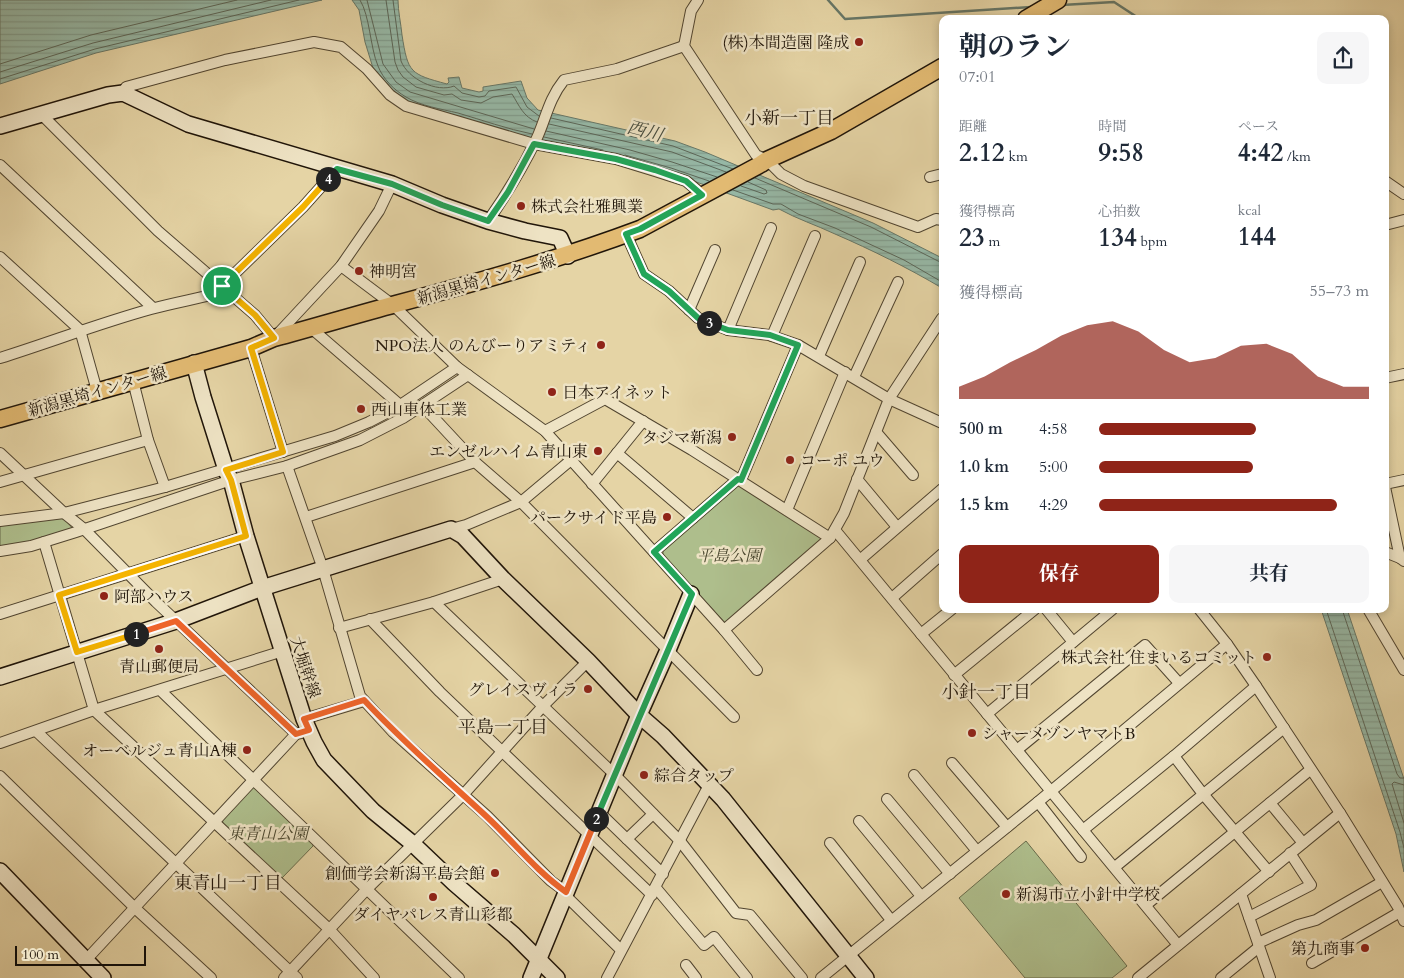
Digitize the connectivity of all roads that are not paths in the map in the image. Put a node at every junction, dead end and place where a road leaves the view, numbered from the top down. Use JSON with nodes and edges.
{"nodes":[{"id":1,"x":698,"y":0,"type":"edge"},
{"id":2,"x":1058,"y":0,"type":"edge"},
{"id":3,"x":1033,"y":15,"type":"edge"},
{"id":4,"x":684,"y":46,"type":"junction"},
{"id":5,"x":939,"y":69,"type":"edge"},
{"id":6,"x":123,"y":93,"type":"junction"},
{"id":7,"x":40,"y":113,"type":"junction"},
{"id":8,"x":0,"y":126,"type":"edge"},
{"id":9,"x":535,"y":141,"type":"junction"},
{"id":10,"x":764,"y":162,"type":"junction"},
{"id":11,"x":0,"y":165,"type":"edge"},
{"id":12,"x":337,"y":169,"type":"junction"},
{"id":13,"x":939,"y":175,"type":"edge"},
{"id":14,"x":930,"y":177,"type":"dead end"},
{"id":15,"x":392,"y":184,"type":"junction"},
{"id":16,"x":1389,"y":185,"type":"edge"},
{"id":17,"x":706,"y":193,"type":"junction"},
{"id":18,"x":1404,"y":194,"type":"edge"},
{"id":19,"x":939,"y":220,"type":"edge"},
{"id":20,"x":1404,"y":220,"type":"edge"},
{"id":21,"x":488,"y":221,"type":"junction"},
{"id":22,"x":1389,"y":224,"type":"edge"},
{"id":23,"x":771,"y":228,"type":"dead end"},
{"id":24,"x":626,"y":234,"type":"junction"},
{"id":25,"x":814,"y":236,"type":"dead end"},
{"id":26,"x":715,"y":250,"type":"dead end"},
{"id":27,"x":568,"y":256,"type":"junction"},
{"id":28,"x":0,"y":257,"type":"edge"},
{"id":29,"x":860,"y":262,"type":"dead end"},
{"id":30,"x":341,"y":266,"type":"junction"},
{"id":31,"x":898,"y":282,"type":"dead end"},
{"id":32,"x":224,"y":289,"type":"junction"},
{"id":33,"x":393,"y":305,"type":"junction"},
{"id":34,"x":153,"y":308,"type":"junction"},
{"id":35,"x":689,"y":310,"type":"junction"},
{"id":36,"x":939,"y":323,"type":"edge"},
{"id":37,"x":311,"y":328,"type":"junction"},
{"id":38,"x":80,"y":330,"type":"junction"},
{"id":39,"x":728,"y":330,"type":"junction"},
{"id":40,"x":772,"y":336,"type":"junction"},
{"id":41,"x":274,"y":338,"type":"junction"},
{"id":42,"x":798,"y":345,"type":"junction"},
{"id":43,"x":251,"y":348,"type":"junction"},
{"id":44,"x":1,"y":356,"type":"edge"},
{"id":45,"x":819,"y":356,"type":"junction"},
{"id":46,"x":194,"y":363,"type":"junction"},
{"id":47,"x":457,"y":367,"type":"junction"},
{"id":48,"x":1404,"y":374,"type":"edge"},
{"id":49,"x":468,"y":375,"type":"junction"},
{"id":50,"x":849,"y":375,"type":"junction"},
{"id":51,"x":1389,"y":377,"type":"edge"},
{"id":52,"x":133,"y":381,"type":"junction"},
{"id":53,"x":97,"y":391,"type":"junction"},
{"id":54,"x":889,"y":399,"type":"junction"},
{"id":55,"x":400,"y":406,"type":"junction"},
{"id":56,"x":423,"y":406,"type":"junction"},
{"id":57,"x":0,"y":419,"type":"edge"},
{"id":58,"x":939,"y":420,"type":"edge"},
{"id":59,"x":643,"y":421,"type":"junction"},
{"id":60,"x":545,"y":431,"type":"junction"},
{"id":61,"x":876,"y":432,"type":"junction"},
{"id":62,"x":148,"y":440,"type":"junction"},
{"id":63,"x":283,"y":452,"type":"junction"},
{"id":64,"x":0,"y":453,"type":"edge"},
{"id":65,"x":617,"y":453,"type":"junction"},
{"id":66,"x":570,"y":460,"type":"junction"},
{"id":67,"x":475,"y":462,"type":"junction"},
{"id":68,"x":287,"y":466,"type":"junction"},
{"id":69,"x":23,"y":475,"type":"junction"},
{"id":70,"x":228,"y":475,"type":"junction"},
{"id":71,"x":913,"y":476,"type":"dead end"},
{"id":72,"x":739,"y":479,"type":"junction"},
{"id":73,"x":857,"y":479,"type":"junction"},
{"id":74,"x":1404,"y":480,"type":"edge"},
{"id":75,"x":0,"y":482,"type":"edge"},
{"id":76,"x":592,"y":484,"type":"junction"},
{"id":77,"x":1389,"y":485,"type":"edge"},
{"id":78,"x":165,"y":487,"type":"junction"},
{"id":79,"x":939,"y":492,"type":"edge"},
{"id":80,"x":1389,"y":498,"type":"edge"},
{"id":81,"x":521,"y":502,"type":"junction"},
{"id":82,"x":787,"y":510,"type":"junction"},
{"id":83,"x":64,"y":514,"type":"junction"},
{"id":84,"x":306,"y":517,"type":"junction"},
{"id":85,"x":693,"y":518,"type":"junction"},
{"id":86,"x":0,"y":520,"type":"edge"},
{"id":87,"x":898,"y":527,"type":"junction"},
{"id":88,"x":84,"y":529,"type":"junction"},
{"id":89,"x":451,"y":529,"type":"junction"},
{"id":90,"x":1400,"y":532,"type":"edge"},
{"id":91,"x":832,"y":534,"type":"junction"},
{"id":92,"x":246,"y":536,"type":"junction"},
{"id":93,"x":44,"y":542,"type":"junction"},
{"id":94,"x":0,"y":550,"type":"edge"},
{"id":95,"x":654,"y":552,"type":"junction"},
{"id":96,"x":1389,"y":554,"type":"edge"},
{"id":97,"x":939,"y":557,"type":"edge"},
{"id":98,"x":860,"y":559,"type":"junction"},
{"id":99,"x":1402,"y":560,"type":"edge"},
{"id":100,"x":323,"y":569,"type":"junction"},
{"id":101,"x":126,"y":573,"type":"junction"},
{"id":102,"x":503,"y":579,"type":"junction"},
{"id":103,"x":262,"y":588,"type":"junction"},
{"id":104,"x":692,"y":594,"type":"junction"},
{"id":105,"x":59,"y":595,"type":"junction"},
{"id":106,"x":892,"y":598,"type":"junction"},
{"id":107,"x":434,"y":602,"type":"junction"},
{"id":108,"x":947,"y":613,"type":"edge"},
{"id":109,"x":1030,"y":613,"type":"edge"},
{"id":110,"x":1049,"y":613,"type":"edge"},
{"id":111,"x":1108,"y":613,"type":"edge"},
{"id":112,"x":1202,"y":613,"type":"edge"},
{"id":113,"x":1370,"y":613,"type":"edge"},
{"id":114,"x":0,"y":614,"type":"edge"},
{"id":115,"x":370,"y":619,"type":"junction"},
{"id":116,"x":176,"y":621,"type":"junction"},
{"id":117,"x":339,"y":628,"type":"junction"},
{"id":118,"x":724,"y":630,"type":"junction"},
{"id":119,"x":921,"y":634,"type":"junction"},
{"id":120,"x":1073,"y":642,"type":"junction"},
{"id":121,"x":1227,"y":644,"type":"junction"},
{"id":122,"x":668,"y":650,"type":"junction"},
{"id":123,"x":283,"y":651,"type":"junction"},
{"id":124,"x":77,"y":652,"type":"junction"},
{"id":125,"x":588,"y":661,"type":"junction"},
{"id":126,"x":225,"y":669,"type":"junction"},
{"id":127,"x":757,"y":670,"type":"dead end"},
{"id":128,"x":1404,"y":670,"type":"edge"},
{"id":129,"x":954,"y":674,"type":"junction"},
{"id":130,"x":0,"y":677,"type":"edge"},
{"id":131,"x":1179,"y":683,"type":"junction"},
{"id":132,"x":1256,"y":686,"type":"junction"},
{"id":133,"x":160,"y":690,"type":"junction"},
{"id":134,"x":364,"y":700,"type":"junction"},
{"id":135,"x":544,"y":705,"type":"junction"},
{"id":136,"x":94,"y":710,"type":"junction"},
{"id":137,"x":987,"y":714,"type":"junction"},
{"id":138,"x":639,"y":715,"type":"junction"},
{"id":139,"x":734,"y":717,"type":"dead end"},
{"id":140,"x":303,"y":728,"type":"junction"},
{"id":141,"x":1284,"y":728,"type":"junction"},
{"id":142,"x":36,"y":730,"type":"junction"},
{"id":143,"x":0,"y":743,"type":"edge"},
{"id":144,"x":1017,"y":750,"type":"junction"},
{"id":145,"x":502,"y":752,"type":"junction"},
{"id":146,"x":1174,"y":756,"type":"junction"},
{"id":147,"x":952,"y":763,"type":"dead end"},
{"id":148,"x":1310,"y":770,"type":"junction"},
{"id":149,"x":615,"y":775,"type":"junction"},
{"id":150,"x":914,"y":775,"type":"dead end"},
{"id":151,"x":0,"y":776,"type":"edge"},
{"id":152,"x":254,"y":779,"type":"junction"},
{"id":153,"x":709,"y":785,"type":"junction"},
{"id":154,"x":1051,"y":791,"type":"junction"},
{"id":155,"x":1203,"y":794,"type":"junction"},
{"id":156,"x":463,"y":795,"type":"junction"},
{"id":157,"x":887,"y":799,"type":"dead end"},
{"id":158,"x":1038,"y":802,"type":"junction"},
{"id":159,"x":1270,"y":803,"type":"junction"},
{"id":160,"x":599,"y":812,"type":"junction"},
{"id":161,"x":1340,"y":813,"type":"junction"},
{"id":162,"x":653,"y":814,"type":"junction"},
{"id":163,"x":859,"y":821,"type":"dead end"},
{"id":164,"x":214,"y":822,"type":"junction"},
{"id":165,"x":1007,"y":828,"type":"junction"},
{"id":166,"x":1083,"y":830,"type":"junction"},
{"id":167,"x":1235,"y":832,"type":"junction"},
{"id":168,"x":589,"y":834,"type":"junction"},
{"id":169,"x":627,"y":839,"type":"junction"},
{"id":170,"x":680,"y":841,"type":"junction"},
{"id":171,"x":1303,"y":842,"type":"junction"},
{"id":172,"x":412,"y":843,"type":"junction"},
{"id":173,"x":830,"y":843,"type":"dead end"},
{"id":174,"x":977,"y":851,"type":"junction"},
{"id":175,"x":1290,"y":854,"type":"junction"},
{"id":176,"x":1081,"y":857,"type":"dead end"},
{"id":177,"x":176,"y":864,"type":"junction"},
{"id":178,"x":1115,"y":867,"type":"junction"},
{"id":179,"x":0,"y":871,"type":"edge"},
{"id":180,"x":1268,"y":872,"type":"junction"},
{"id":181,"x":663,"y":874,"type":"junction"},
{"id":182,"x":950,"y":874,"type":"junction"},
{"id":183,"x":1382,"y":882,"type":"junction"},
{"id":184,"x":367,"y":889,"type":"junction"},
{"id":185,"x":654,"y":891,"type":"junction"},
{"id":186,"x":566,"y":894,"type":"junction"},
{"id":187,"x":1241,"y":894,"type":"junction"},
{"id":188,"x":921,"y":896,"type":"junction"},
{"id":189,"x":1146,"y":905,"type":"junction"},
{"id":190,"x":136,"y":908,"type":"junction"},
{"id":191,"x":1249,"y":917,"type":"junction"},
{"id":192,"x":1402,"y":917,"type":"edge"},
{"id":193,"x":892,"y":920,"type":"junction"},
{"id":194,"x":329,"y":929,"type":"junction"},
{"id":195,"x":1178,"y":945,"type":"junction"},
{"id":196,"x":1259,"y":945,"type":"junction"},
{"id":197,"x":621,"y":950,"type":"junction"},
{"id":198,"x":848,"y":956,"type":"junction"},
{"id":199,"x":86,"y":960,"type":"junction"},
{"id":200,"x":538,"y":960,"type":"junction"},
{"id":201,"x":1312,"y":962,"type":"dead end"},
{"id":202,"x":686,"y":965,"type":"dead end"},
{"id":203,"x":290,"y":976,"type":"edge"},
{"id":204,"x":103,"y":978,"type":"edge"},
{"id":205,"x":211,"y":978,"type":"edge"},
{"id":206,"x":374,"y":978,"type":"edge"},
{"id":207,"x":459,"y":978,"type":"edge"},
{"id":208,"x":531,"y":978,"type":"edge"},
{"id":209,"x":557,"y":978,"type":"edge"},
{"id":210,"x":608,"y":978,"type":"edge"},
{"id":211,"x":696,"y":978,"type":"edge"},
{"id":212,"x":747,"y":978,"type":"edge"},
{"id":213,"x":802,"y":978,"type":"edge"},
{"id":214,"x":821,"y":978,"type":"edge"},
{"id":215,"x":866,"y":978,"type":"edge"},
{"id":216,"x":1138,"y":978,"type":"edge"},
{"id":217,"x":1222,"y":978,"type":"edge"},
{"id":218,"x":1270,"y":978,"type":"edge"}],
"edges":[{"from":1,"to":4,"type":"street"},
{"from":2,"to":3,"type":"main road"},
{"from":4,"to":9,"type":"street"},
{"from":4,"to":10,"type":"street"},
{"from":5,"to":10,"type":"main road","name":"新潟黒埼インター線"},
{"from":6,"to":7,"type":"street"},
{"from":6,"to":9,"type":"street"},
{"from":6,"to":12,"type":"street"},
{"from":7,"to":8,"type":"street"},
{"from":7,"to":32,"type":"street"},
{"from":9,"to":17,"type":"street"},
{"from":9,"to":21,"type":"street"},
{"from":10,"to":17,"type":"main road","name":"新潟黒埼インター線"},
{"from":10,"to":19,"type":"street"},
{"from":11,"to":34,"type":"street"},
{"from":12,"to":15,"type":"street"},
{"from":12,"to":32,"type":"street"},
{"from":13,"to":14,"type":"street"},
{"from":15,"to":21,"type":"street"},
{"from":15,"to":30,"type":"street"},
{"from":16,"to":18,"type":"street"},
{"from":17,"to":24,"type":"main road","name":"新潟黒埼インター線"},
{"from":20,"to":22,"type":"street"},
{"from":21,"to":27,"type":"street"},
{"from":23,"to":39,"type":"street"},
{"from":24,"to":27,"type":"main road","name":"新潟黒埼インター線"},
{"from":24,"to":35,"type":"street"},
{"from":25,"to":40,"type":"street"},
{"from":26,"to":35,"type":"street"},
{"from":27,"to":33,"type":"main road","name":"新潟黒埼インター線"},
{"from":28,"to":38,"type":"street"},
{"from":29,"to":45,"type":"street"},
{"from":30,"to":33,"type":"street"},
{"from":30,"to":41,"type":"street"},
{"from":31,"to":50,"type":"street"},
{"from":32,"to":34,"type":"street"},
{"from":32,"to":41,"type":"street"},
{"from":33,"to":37,"type":"main road","name":"新潟黒埼インター線"},
{"from":33,"to":47,"type":"street"},
{"from":34,"to":38,"type":"street"},
{"from":35,"to":39,"type":"street"},
{"from":36,"to":54,"type":"street"},
{"from":37,"to":41,"type":"main road","name":"新潟黒埼インター線"},
{"from":37,"to":55,"type":"street"},
{"from":38,"to":44,"type":"street"},
{"from":38,"to":53,"type":"street"},
{"from":39,"to":40,"type":"street"},
{"from":40,"to":42,"type":"street"},
{"from":41,"to":43,"type":"main road","name":"新潟黒埼インター線"},
{"from":42,"to":45,"type":"street"},
{"from":42,"to":72,"type":"street"},
{"from":43,"to":46,"type":"main road","name":"新潟黒埼インター線"},
{"from":43,"to":63,"type":"street"},
{"from":45,"to":50,"type":"street"},
{"from":46,"to":52,"type":"main road","name":"新潟黒埼インター線"},
{"from":46,"to":70,"type":"street","name":"大堀幹線"},
{"from":47,"to":49,"type":"street"},
{"from":47,"to":55,"type":"street"},
{"from":48,"to":51,"type":"street"},
{"from":49,"to":56,"type":"street"},
{"from":49,"to":60,"type":"street"},
{"from":50,"to":54,"type":"street"},
{"from":50,"to":82,"type":"street"},
{"from":52,"to":53,"type":"main road","name":"新潟黒埼インター線"},
{"from":52,"to":62,"type":"street"},
{"from":53,"to":57,"type":"main road","name":"新潟黒埼インター線"},
{"from":54,"to":58,"type":"street"},
{"from":54,"to":61,"type":"street"},
{"from":55,"to":63,"type":"street"},
{"from":56,"to":67,"type":"street"},
{"from":56,"to":68,"type":"street"},
{"from":59,"to":60,"type":"street"},
{"from":59,"to":65,"type":"street"},
{"from":59,"to":72,"type":"street"},
{"from":60,"to":66,"type":"street"},
{"from":61,"to":71,"type":"street"},
{"from":61,"to":73,"type":"street"},
{"from":62,"to":69,"type":"street"},
{"from":62,"to":78,"type":"street"},
{"from":63,"to":70,"type":"street"},
{"from":64,"to":69,"type":"street"},
{"from":65,"to":76,"type":"street"},
{"from":65,"to":85,"type":"street"},
{"from":66,"to":76,"type":"street"},
{"from":66,"to":81,"type":"street"},
{"from":67,"to":81,"type":"street"},
{"from":67,"to":84,"type":"street"},
{"from":68,"to":70,"type":"street"},
{"from":68,"to":84,"type":"street"},
{"from":69,"to":75,"type":"street"},
{"from":69,"to":83,"type":"street"},
{"from":70,"to":78,"type":"street"},
{"from":70,"to":88,"type":"street"},
{"from":70,"to":92,"type":"street","name":"大堀幹線"},
{"from":72,"to":82,"type":"street"},
{"from":72,"to":85,"type":"street"},
{"from":73,"to":87,"type":"street"},
{"from":73,"to":91,"type":"street"},
{"from":74,"to":77,"type":"street"},
{"from":76,"to":95,"type":"street"},
{"from":78,"to":83,"type":"street"},
{"from":79,"to":87,"type":"street"},
{"from":80,"to":90,"type":"street"},
{"from":81,"to":89,"type":"street"},
{"from":81,"to":122,"type":"street"},
{"from":82,"to":91,"type":"street"},
{"from":83,"to":86,"type":"street"},
{"from":83,"to":88,"type":"street"},
{"from":84,"to":100,"type":"street"},
{"from":85,"to":95,"type":"street"},
{"from":87,"to":98,"type":"street"},
{"from":88,"to":93,"type":"street"},
{"from":88,"to":101,"type":"street"},
{"from":89,"to":100,"type":"street"},
{"from":89,"to":102,"type":"street"},
{"from":90,"to":99,"type":"street"},
{"from":91,"to":98,"type":"street"},
{"from":91,"to":118,"type":"street"},
{"from":92,"to":101,"type":"street"},
{"from":92,"to":103,"type":"street","name":"大堀幹線"},
{"from":93,"to":94,"type":"street"},
{"from":93,"to":105,"type":"street"},
{"from":95,"to":104,"type":"street"},
{"from":96,"to":99,"type":"street"},
{"from":97,"to":106,"type":"street"},
{"from":98,"to":106,"type":"street"},
{"from":100,"to":103,"type":"street"},
{"from":100,"to":117,"type":"street"},
{"from":101,"to":105,"type":"street"},
{"from":101,"to":116,"type":"street"},
{"from":102,"to":107,"type":"street"},
{"from":102,"to":125,"type":"street"},
{"from":103,"to":116,"type":"street"},
{"from":103,"to":123,"type":"street","name":"大堀幹線"},
{"from":104,"to":118,"type":"street"},
{"from":104,"to":122,"type":"street"},
{"from":105,"to":114,"type":"street"},
{"from":105,"to":124,"type":"street"},
{"from":106,"to":119,"type":"street"},
{"from":107,"to":115,"type":"street"},
{"from":107,"to":135,"type":"street"},
{"from":108,"to":119,"type":"street"},
{"from":109,"to":129,"type":"street"},
{"from":110,"to":120,"type":"street"},
{"from":111,"to":120,"type":"street"},
{"from":112,"to":121,"type":"street"},
{"from":113,"to":128,"type":"street"},
{"from":115,"to":117,"type":"street"},
{"from":115,"to":145,"type":"street"},
{"from":116,"to":124,"type":"street"},
{"from":116,"to":126,"type":"street"},
{"from":117,"to":134,"type":"street"},
{"from":118,"to":127,"type":"street"},
{"from":119,"to":129,"type":"street"},
{"from":120,"to":137,"type":"street"},
{"from":121,"to":131,"type":"street"},
{"from":121,"to":132,"type":"street"},
{"from":122,"to":138,"type":"street"},
{"from":122,"to":139,"type":"street"},
{"from":123,"to":126,"type":"street"},
{"from":123,"to":140,"type":"street","name":"大堀幹線"},
{"from":124,"to":130,"type":"street"},
{"from":124,"to":136,"type":"street"},
{"from":125,"to":135,"type":"street"},
{"from":125,"to":138,"type":"street"},
{"from":126,"to":133,"type":"street"},
{"from":126,"to":140,"type":"street"},
{"from":129,"to":137,"type":"street"},
{"from":131,"to":144,"type":"street"},
{"from":131,"to":154,"type":"street"},
{"from":132,"to":141,"type":"street"},
{"from":132,"to":146,"type":"street"},
{"from":133,"to":136,"type":"street"},
{"from":133,"to":152,"type":"street"},
{"from":134,"to":140,"type":"street"},
{"from":134,"to":156,"type":"street"},
{"from":135,"to":145,"type":"street"},
{"from":135,"to":149,"type":"street"},
{"from":136,"to":142,"type":"street"},
{"from":136,"to":164,"type":"street"},
{"from":137,"to":144,"type":"street"},
{"from":138,"to":149,"type":"street"},
{"from":138,"to":153,"type":"street"},
{"from":140,"to":152,"type":"street"},
{"from":140,"to":172,"type":"street","name":"大堀幹線"},
{"from":141,"to":148,"type":"street"},
{"from":141,"to":155,"type":"street"},
{"from":142,"to":143,"type":"street"},
{"from":142,"to":177,"type":"street"},
{"from":144,"to":154,"type":"street"},
{"from":145,"to":156,"type":"street"},
{"from":145,"to":168,"type":"street"},
{"from":146,"to":155,"type":"street"},
{"from":146,"to":166,"type":"street"},
{"from":147,"to":165,"type":"street"},
{"from":148,"to":159,"type":"street"},
{"from":148,"to":161,"type":"street"},
{"from":149,"to":160,"type":"street"},
{"from":149,"to":162,"type":"street"},
{"from":150,"to":174,"type":"street"},
{"from":151,"to":190,"type":"street"},
{"from":152,"to":164,"type":"street"},
{"from":152,"to":184,"type":"street"},
{"from":153,"to":170,"type":"street"},
{"from":153,"to":198,"type":"street"},
{"from":154,"to":158,"type":"street"},
{"from":154,"to":166,"type":"street"},
{"from":155,"to":167,"type":"street"},
{"from":155,"to":178,"type":"street"},
{"from":156,"to":172,"type":"street"},
{"from":156,"to":186,"type":"street"},
{"from":157,"to":182,"type":"street"},
{"from":158,"to":165,"type":"street"},
{"from":158,"to":176,"type":"street"},
{"from":159,"to":167,"type":"street"},
{"from":159,"to":171,"type":"street"},
{"from":160,"to":168,"type":"street"},
{"from":160,"to":169,"type":"street"},
{"from":161,"to":171,"type":"street"},
{"from":161,"to":183,"type":"street"},
{"from":162,"to":169,"type":"street"},
{"from":162,"to":170,"type":"street"},
{"from":163,"to":188,"type":"street"},
{"from":164,"to":177,"type":"street"},
{"from":164,"to":194,"type":"street"},
{"from":165,"to":174,"type":"street"},
{"from":166,"to":178,"type":"street"},
{"from":167,"to":180,"type":"street"},
{"from":167,"to":189,"type":"street"},
{"from":168,"to":185,"type":"street"},
{"from":168,"to":186,"type":"street"},
{"from":169,"to":181,"type":"street"},
{"from":170,"to":181,"type":"street"},
{"from":170,"to":213,"type":"street"},
{"from":171,"to":175,"type":"street"},
{"from":172,"to":184,"type":"street"},
{"from":172,"to":200,"type":"street","name":"大堀幹線"},
{"from":173,"to":193,"type":"street"},
{"from":174,"to":182,"type":"street"},
{"from":175,"to":180,"type":"street"},
{"from":175,"to":191,"type":"street"},
{"from":177,"to":190,"type":"street"},
{"from":177,"to":203,"type":"street"},
{"from":178,"to":189,"type":"street"},
{"from":179,"to":199,"type":"street"},
{"from":180,"to":187,"type":"street"},
{"from":181,"to":185,"type":"street"},
{"from":182,"to":188,"type":"street"},
{"from":183,"to":192,"type":"street"},
{"from":183,"to":196,"type":"street"},
{"from":184,"to":194,"type":"street"},
{"from":184,"to":207,"type":"street"},
{"from":185,"to":197,"type":"street"},
{"from":185,"to":212,"type":"street"},
{"from":186,"to":197,"type":"street"},
{"from":186,"to":200,"type":"street"},
{"from":187,"to":191,"type":"street"},
{"from":187,"to":195,"type":"street"},
{"from":188,"to":193,"type":"street"},
{"from":189,"to":195,"type":"street"},
{"from":190,"to":199,"type":"street"},
{"from":190,"to":205,"type":"street"},
{"from":191,"to":196,"type":"street"},
{"from":192,"to":201,"type":"street"},
{"from":193,"to":198,"type":"street"},
{"from":194,"to":203,"type":"street"},
{"from":194,"to":206,"type":"street"},
{"from":195,"to":216,"type":"street"},
{"from":196,"to":217,"type":"street"},
{"from":196,"to":218,"type":"street"},
{"from":197,"to":210,"type":"street"},
{"from":198,"to":214,"type":"street"},
{"from":198,"to":215,"type":"street"},
{"from":199,"to":204,"type":"street"},
{"from":200,"to":208,"type":"street"},
{"from":200,"to":209,"type":"street","name":"大堀幹線"},
{"from":202,"to":211,"type":"street"}]}
